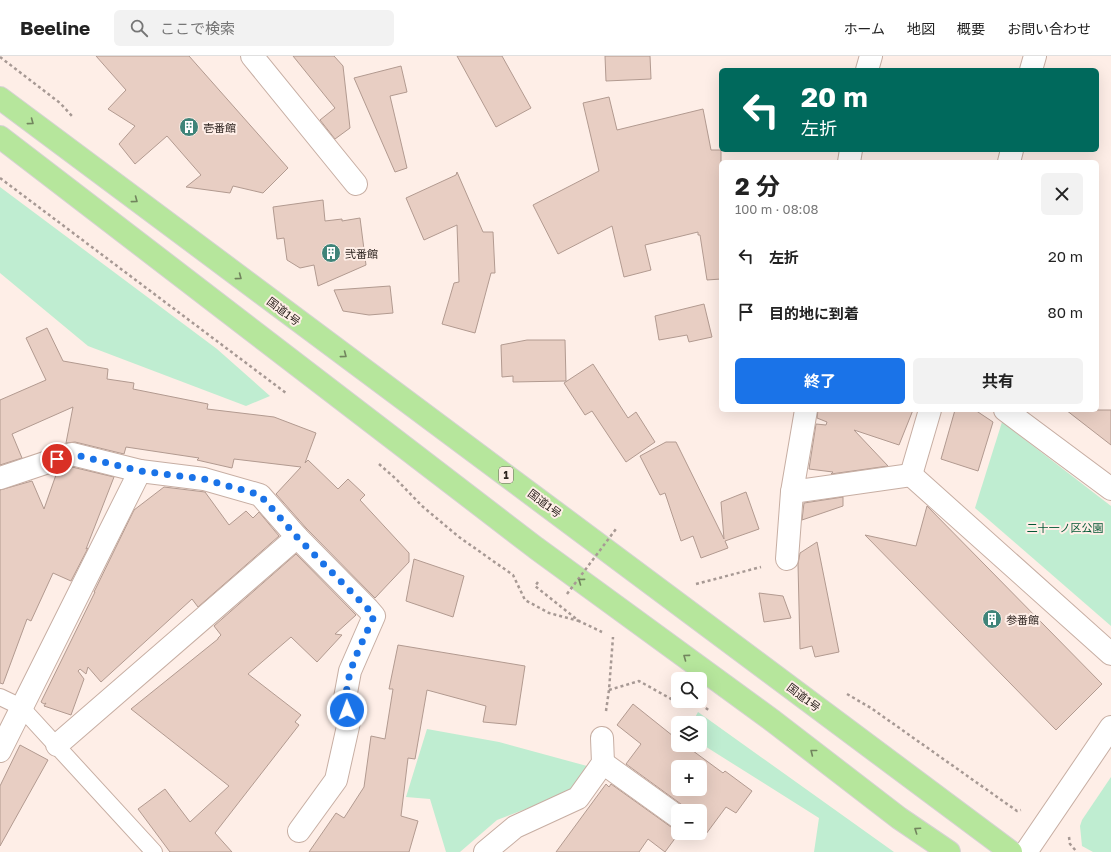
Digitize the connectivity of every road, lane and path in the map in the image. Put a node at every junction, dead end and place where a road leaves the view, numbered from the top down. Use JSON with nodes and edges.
{"nodes":[{"id":1,"x":252,"y":56,"type":"edge"},
{"id":2,"x":871,"y":56,"type":"edge"},
{"id":3,"x":1034,"y":56,"type":"edge"},
{"id":4,"x":868,"y":68,"type":"edge"},
{"id":5,"x":1031,"y":68,"type":"edge"},
{"id":6,"x":0,"y":98,"type":"edge"},
{"id":7,"x":0,"y":137,"type":"edge"},
{"id":8,"x":0,"y":178,"type":"edge"},
{"id":9,"x":356,"y":184,"type":"dead end"},
{"id":10,"x":292,"y":397,"type":"dead end"},
{"id":11,"x":806,"y":412,"type":"edge"},
{"id":12,"x":929,"y":412,"type":"edge"},
{"id":13,"x":1008,"y":412,"type":"edge"},
{"id":14,"x":374,"y":460,"type":"dead end"},
{"id":15,"x":140,"y":471,"type":"junction"},
{"id":16,"x":911,"y":475,"type":"junction"},
{"id":17,"x":0,"y":478,"type":"edge"},
{"id":18,"x":1111,"y":489,"type":"edge"},
{"id":19,"x":792,"y":492,"type":"junction"},
{"id":20,"x":616,"y":529,"type":"dead end"},
{"id":21,"x":297,"y":537,"type":"junction"},
{"id":22,"x":787,"y":559,"type":"dead end"},
{"id":23,"x":762,"y":567,"type":"dead end"},
{"id":24,"x":690,"y":586,"type":"dead end"},
{"id":25,"x":567,"y":594,"type":"dead end"},
{"id":26,"x":558,"y":606,"type":"dead end"},
{"id":27,"x":579,"y":621,"type":"junction"},
{"id":28,"x":606,"y":634,"type":"dead end"},
{"id":29,"x":619,"y":641,"type":"dead end"},
{"id":30,"x":1111,"y":654,"type":"edge"},
{"id":31,"x":609,"y":690,"type":"junction"},
{"id":32,"x":0,"y":697,"type":"edge"},
{"id":33,"x":671,"y":699,"type":"edge"},
{"id":34,"x":21,"y":707,"type":"junction"},
{"id":35,"x":1111,"y":727,"type":"edge"},
{"id":36,"x":602,"y":738,"type":"joint"},
{"id":37,"x":57,"y":745,"type":"junction"},
{"id":38,"x":0,"y":751,"type":"edge"},
{"id":39,"x":603,"y":763,"type":"junction"},
{"id":40,"x":671,"y":812,"type":"edge"},
{"id":41,"x":299,"y":831,"type":"dead end"},
{"id":42,"x":154,"y":852,"type":"edge"},
{"id":43,"x":485,"y":852,"type":"edge"},
{"id":44,"x":949,"y":852,"type":"edge"},
{"id":45,"x":1011,"y":852,"type":"edge"},
{"id":46,"x":1026,"y":852,"type":"edge"}],
"edges":[{"from":1,"to":9,"type":"street"},
{"from":2,"to":4,"type":"street"},
{"from":3,"to":5,"type":"street"},
{"from":6,"to":45,"type":"highway","name":"国道1号","number":"1","one_way":true},
{"from":44,"to":7,"type":"highway","one_way":true},
{"from":8,"to":10,"type":"path"},
{"from":11,"to":19,"type":"street"},
{"from":12,"to":16,"type":"street"},
{"from":13,"to":18,"type":"street"},
{"from":14,"to":27,"type":"path"},
{"from":15,"to":17,"type":"street"},
{"from":15,"to":21,"type":"street"},
{"from":15,"to":34,"type":"street"},
{"from":16,"to":19,"type":"street"},
{"from":16,"to":30,"type":"street"},
{"from":19,"to":22,"type":"street"},
{"from":20,"to":25,"type":"path","bridge":true},
{"from":21,"to":37,"type":"street"},
{"from":21,"to":41,"type":"street"},
{"from":23,"to":24,"type":"path"},
{"from":26,"to":27,"type":"path"},
{"from":27,"to":28,"type":"path"},
{"from":29,"to":31,"type":"path"},
{"from":31,"to":33,"type":"path"},
{"from":31,"to":36,"type":"path"},
{"from":32,"to":34,"type":"lane"},
{"from":34,"to":37,"type":"lane"},
{"from":34,"to":38,"type":"street"},
{"from":35,"to":46,"type":"street"},
{"from":36,"to":39,"type":"street"},
{"from":37,"to":42,"type":"lane"},
{"from":39,"to":40,"type":"street"},
{"from":39,"to":43,"type":"street"}]}
